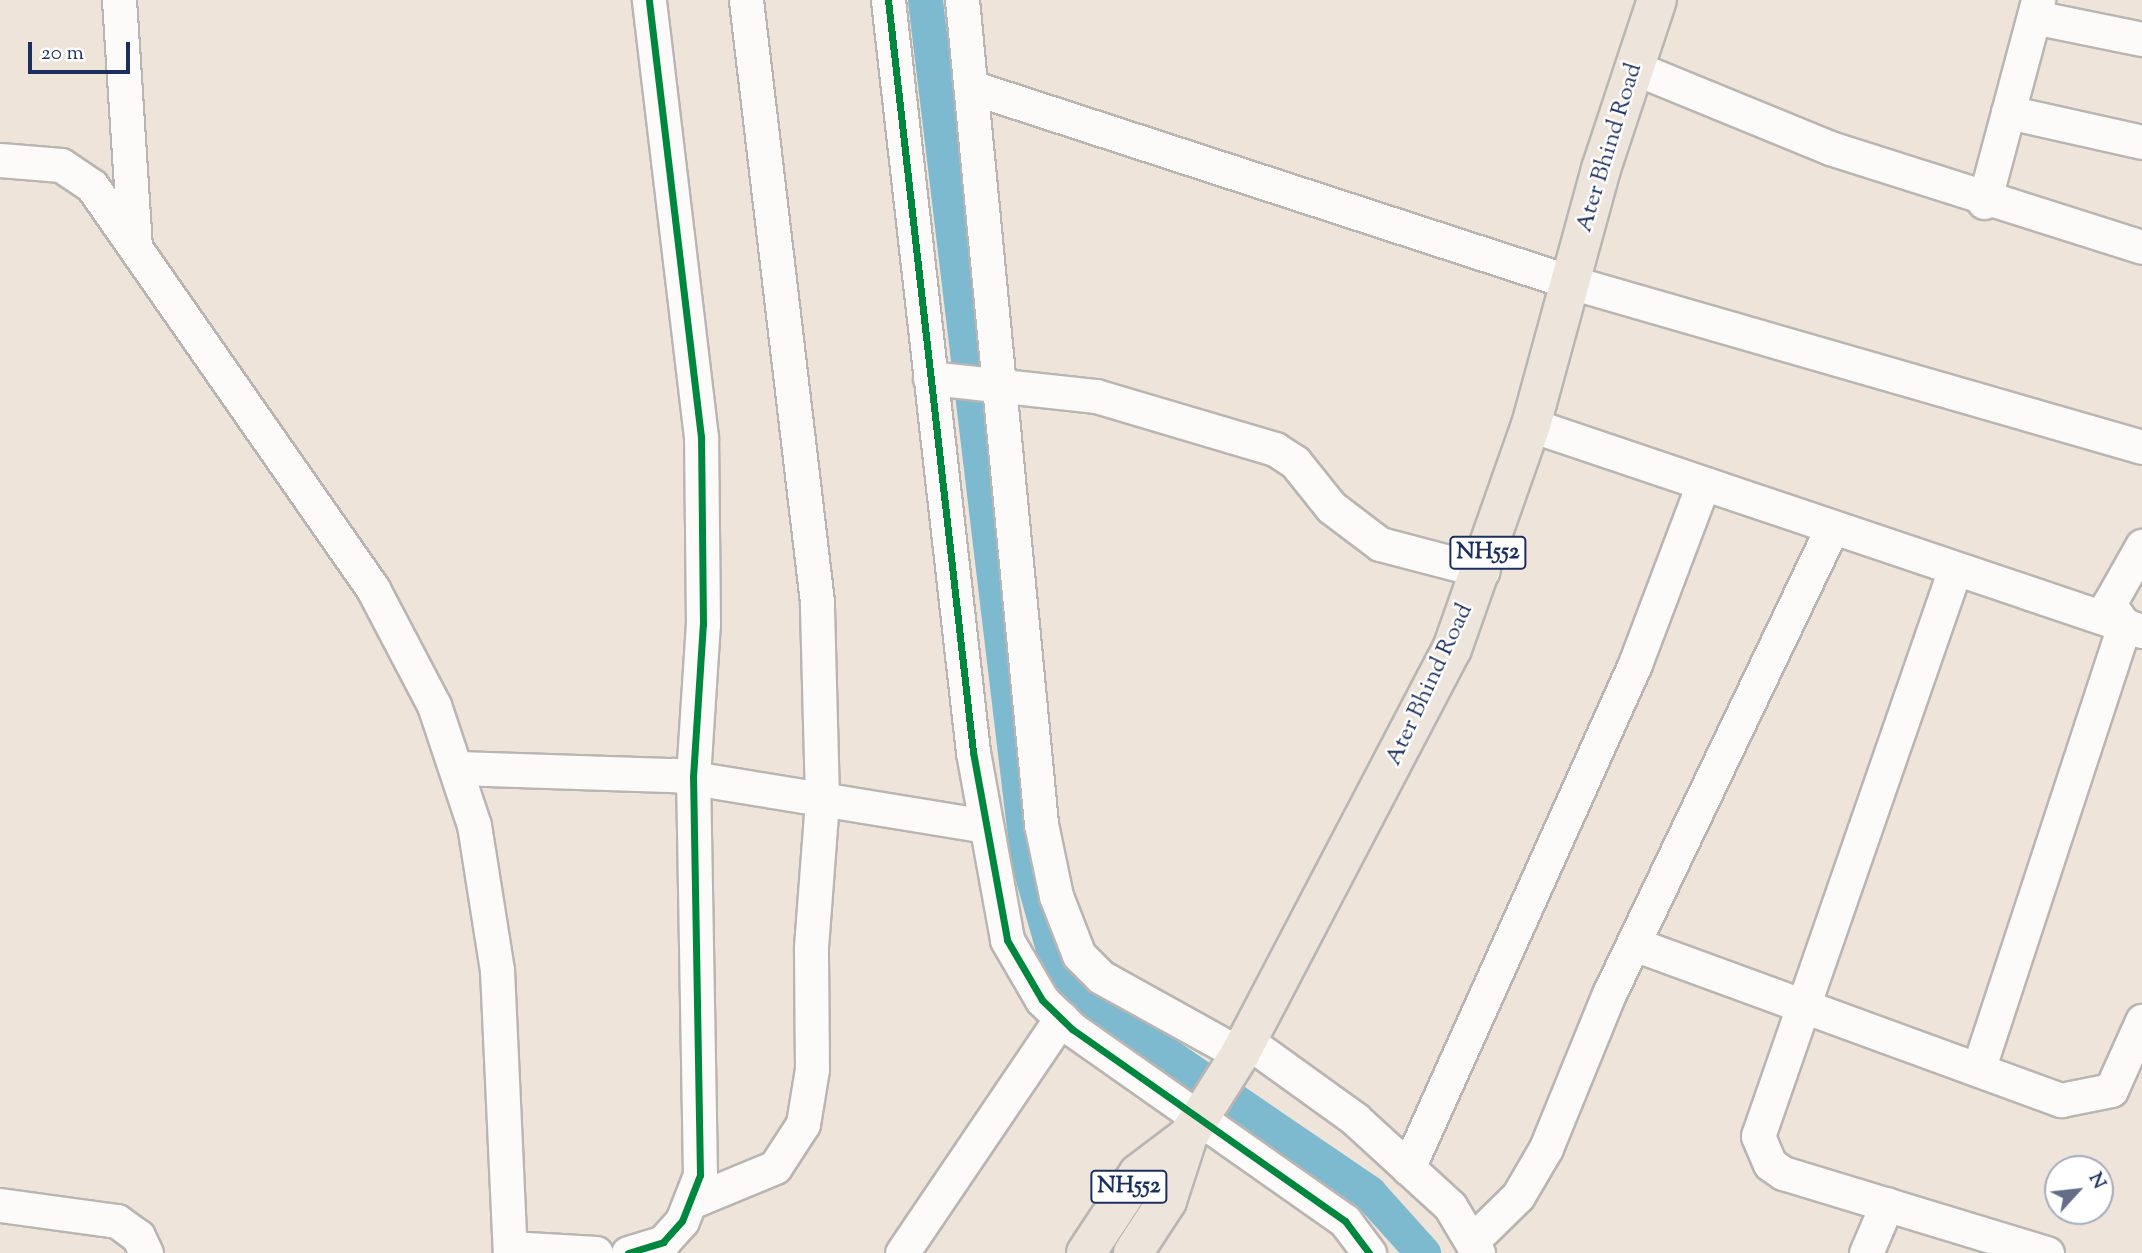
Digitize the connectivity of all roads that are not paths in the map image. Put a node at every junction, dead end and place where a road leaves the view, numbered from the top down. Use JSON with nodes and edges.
{"nodes":[{"id":1,"x":119,"y":0,"type":"edge"},
{"id":2,"x":649,"y":0,"type":"edge"},
{"id":3,"x":746,"y":0,"type":"edge"},
{"id":4,"x":888,"y":0,"type":"edge"},
{"id":5,"x":962,"y":0,"type":"edge"},
{"id":6,"x":1657,"y":0,"type":"edge"},
{"id":7,"x":2036,"y":8,"type":"edge"},
{"id":8,"x":2142,"y":39,"type":"edge"},
{"id":9,"x":1635,"y":68,"type":"junction"},
{"id":10,"x":971,"y":88,"type":"junction"},
{"id":11,"x":2008,"y":112,"type":"junction"},
{"id":12,"x":2142,"y":142,"type":"edge"},
{"id":13,"x":0,"y":159,"type":"edge"},
{"id":14,"x":1984,"y":202,"type":"junction"},
{"id":15,"x":2142,"y":247,"type":"edge"},
{"id":16,"x":136,"y":248,"type":"junction"},
{"id":17,"x":1570,"y":282,"type":"junction"},
{"id":18,"x":930,"y":378,"type":"junction"},
{"id":19,"x":999,"y":381,"type":"junction"},
{"id":20,"x":1531,"y":425,"type":"junction"},
{"id":21,"x":2142,"y":447,"type":"edge"},
{"id":22,"x":1702,"y":486,"type":"junction"},
{"id":23,"x":1831,"y":530,"type":"junction"},
{"id":24,"x":2142,"y":546,"type":"edge"},
{"id":25,"x":1955,"y":569,"type":"junction"},
{"id":26,"x":1483,"y":571,"type":"junction"},
{"id":27,"x":2133,"y":628,"type":"edge"},
{"id":28,"x":459,"y":768,"type":"junction"},
{"id":29,"x":693,"y":777,"type":"junction"},
{"id":30,"x":822,"y":799,"type":"junction"},
{"id":31,"x":985,"y":826,"type":"junction"},
{"id":32,"x":1634,"y":944,"type":"junction"},
{"id":33,"x":1804,"y":1002,"type":"junction"},
{"id":34,"x":1060,"y":1018,"type":"junction"},
{"id":35,"x":2142,"y":1021,"type":"edge"},
{"id":36,"x":1239,"y":1055,"type":"junction"},
{"id":37,"x":1979,"y":1067,"type":"junction"},
{"id":38,"x":1195,"y":1125,"type":"junction"},
{"id":39,"x":1408,"y":1168,"type":"junction"},
{"id":40,"x":693,"y":1201,"type":"junction"},
{"id":41,"x":1886,"y":1204,"type":"junction"},
{"id":42,"x":0,"y":1205,"type":"edge"},
{"id":43,"x":1475,"y":1247,"type":"edge"},
{"id":44,"x":660,"y":1248,"type":"edge"},
{"id":45,"x":510,"y":1250,"type":"edge"},
{"id":46,"x":146,"y":1253,"type":"edge"},
{"id":47,"x":596,"y":1253,"type":"edge"},
{"id":48,"x":628,"y":1253,"type":"edge"},
{"id":49,"x":902,"y":1253,"type":"edge"},
{"id":50,"x":1086,"y":1253,"type":"edge"},
{"id":51,"x":1133,"y":1253,"type":"edge"},
{"id":52,"x":1370,"y":1253,"type":"edge"},
{"id":53,"x":1867,"y":1253,"type":"edge"},
{"id":54,"x":2047,"y":1253,"type":"edge"}],
"edges":[{"from":1,"to":16,"type":"street"},
{"from":2,"to":29,"type":"street"},
{"from":3,"to":30,"type":"street"},
{"from":4,"to":18,"type":"street"},
{"from":5,"to":10,"type":"street"},
{"from":6,"to":9,"type":"highway","name":"Ater Bhind Road","number":"NH552"},
{"from":7,"to":8,"type":"street"},
{"from":7,"to":11,"type":"street"},
{"from":9,"to":14,"type":"street"},
{"from":9,"to":17,"type":"highway","name":"Ater Bhind Road","number":"NH552"},
{"from":10,"to":17,"type":"street"},
{"from":10,"to":19,"type":"street"},
{"from":11,"to":12,"type":"street"},
{"from":11,"to":14,"type":"street"},
{"from":13,"to":16,"type":"street"},
{"from":14,"to":15,"type":"street"},
{"from":16,"to":28,"type":"street"},
{"from":17,"to":20,"type":"highway","name":"Ater Bhind Road","number":"NH552"},
{"from":17,"to":21,"type":"street"},
{"from":18,"to":19,"type":"street"},
{"from":18,"to":31,"type":"street"},
{"from":19,"to":26,"type":"street"},
{"from":19,"to":36,"type":"street"},
{"from":20,"to":22,"type":"street"},
{"from":20,"to":26,"type":"highway","name":"Ater Bhind Road","number":"NH552"},
{"from":22,"to":23,"type":"street"},
{"from":22,"to":39,"type":"street"},
{"from":23,"to":25,"type":"street"},
{"from":23,"to":32,"type":"street"},
{"from":24,"to":27,"type":"street"},
{"from":25,"to":27,"type":"street"},
{"from":25,"to":33,"type":"street"},
{"from":26,"to":36,"type":"highway","name":"Ater Bhind Road","number":"NH552"},
{"from":27,"to":37,"type":"street"},
{"from":28,"to":29,"type":"street"},
{"from":28,"to":45,"type":"street"},
{"from":29,"to":30,"type":"street"},
{"from":29,"to":40,"type":"street"},
{"from":30,"to":31,"type":"street"},
{"from":30,"to":40,"type":"street"},
{"from":31,"to":34,"type":"street"},
{"from":32,"to":33,"type":"street"},
{"from":32,"to":43,"type":"street"},
{"from":33,"to":37,"type":"street"},
{"from":33,"to":41,"type":"street"},
{"from":34,"to":38,"type":"street"},
{"from":34,"to":49,"type":"street"},
{"from":35,"to":37,"type":"street"},
{"from":36,"to":38,"type":"highway","name":"Ater Bhind Road","number":"NH552"},
{"from":36,"to":39,"type":"street"},
{"from":38,"to":50,"type":"highway","name":"Ater Bhind Road","number":"NH552"},
{"from":38,"to":51,"type":"highway","name":"Ater Bhind Road","number":"NH552"},
{"from":38,"to":52,"type":"street"},
{"from":39,"to":43,"type":"street"},
{"from":40,"to":44,"type":"street"},
{"from":41,"to":53,"type":"street"},
{"from":41,"to":54,"type":"street"},
{"from":42,"to":46,"type":"street"},
{"from":44,"to":48,"type":"street"},
{"from":45,"to":47,"type":"street"}]}
